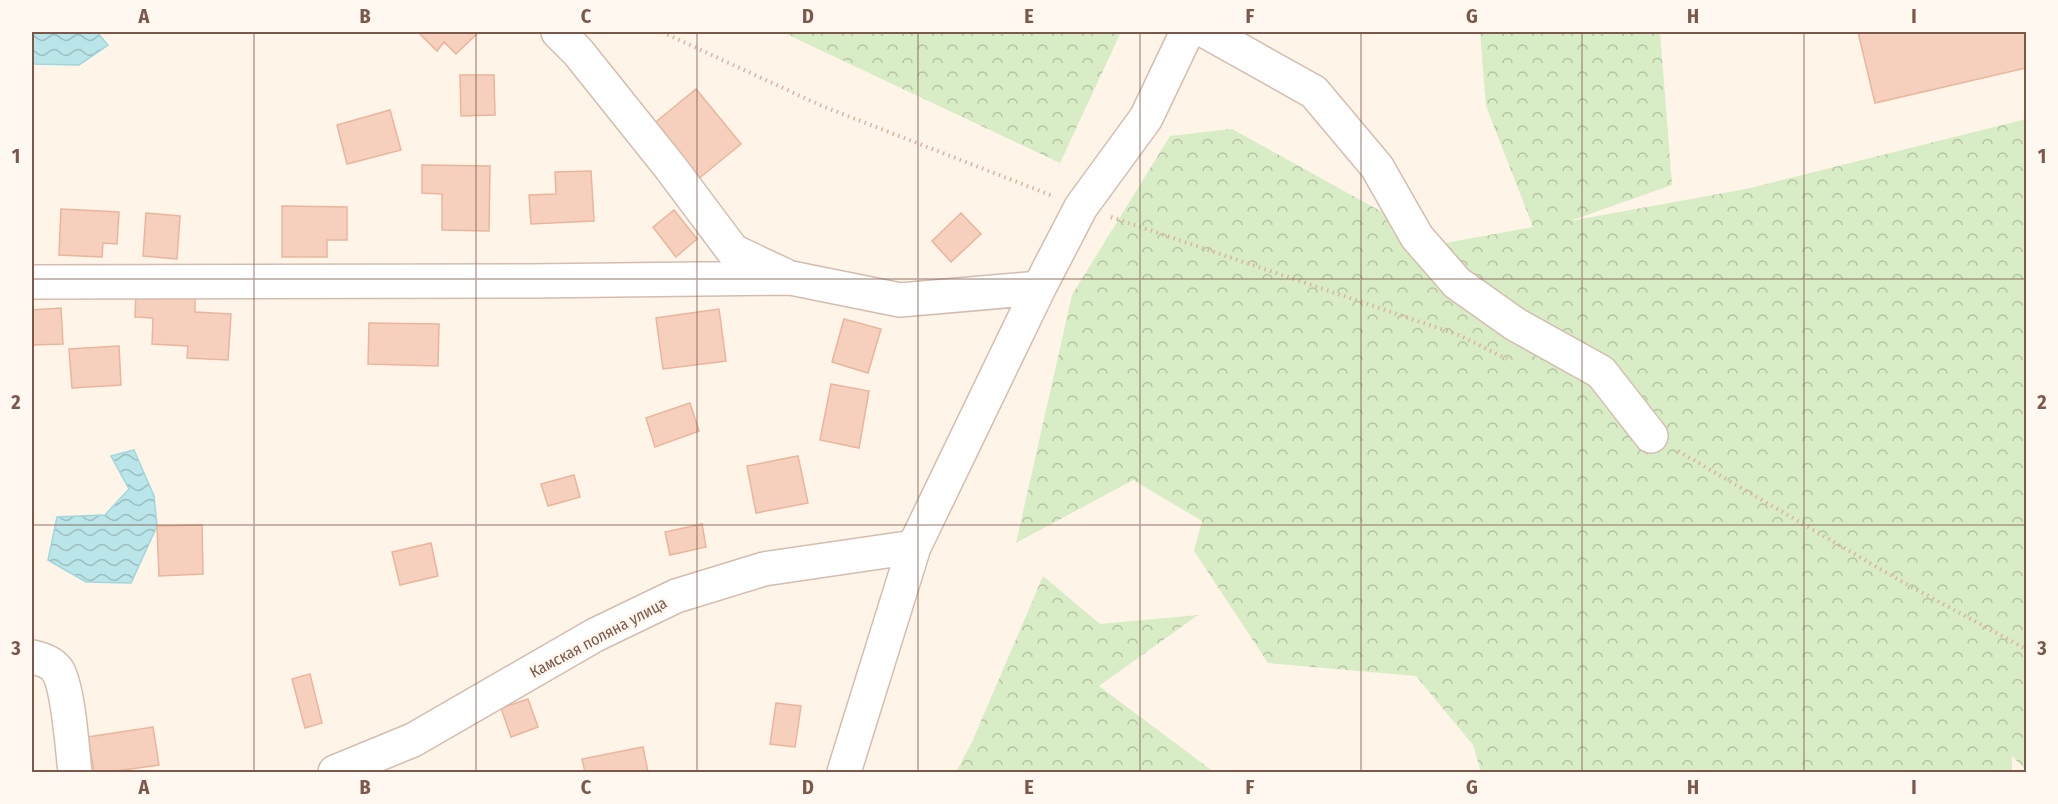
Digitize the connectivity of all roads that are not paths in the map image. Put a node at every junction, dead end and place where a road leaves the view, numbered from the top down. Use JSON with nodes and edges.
{"nodes":[{"id":1,"x":558,"y":32,"type":"edge"},
{"id":2,"x":1187,"y":32,"type":"edge"},
{"id":3,"x":1207,"y":32,"type":"edge"},
{"id":4,"x":792,"y":278,"type":"junction"},
{"id":5,"x":32,"y":282,"type":"edge"},
{"id":6,"x":1039,"y":288,"type":"junction"},
{"id":7,"x":1651,"y":436,"type":"road end"},
{"id":8,"x":914,"y":547,"type":"junction"},
{"id":9,"x":32,"y":657,"type":"edge"},
{"id":10,"x":75,"y":772,"type":"edge"},
{"id":11,"x":335,"y":772,"type":"edge"},
{"id":12,"x":844,"y":772,"type":"edge"}],
"edges":[{"from":1,"to":4,"type":"street"},
{"from":2,"to":6,"type":"street"},
{"from":3,"to":7,"type":"street"},
{"from":4,"to":5,"type":"street"},
{"from":4,"to":6,"type":"street"},
{"from":6,"to":8,"type":"street"},
{"from":8,"to":11,"type":"street","name":"Камская поляна улица"},
{"from":8,"to":12,"type":"street"},
{"from":9,"to":10,"type":"street"}]}
